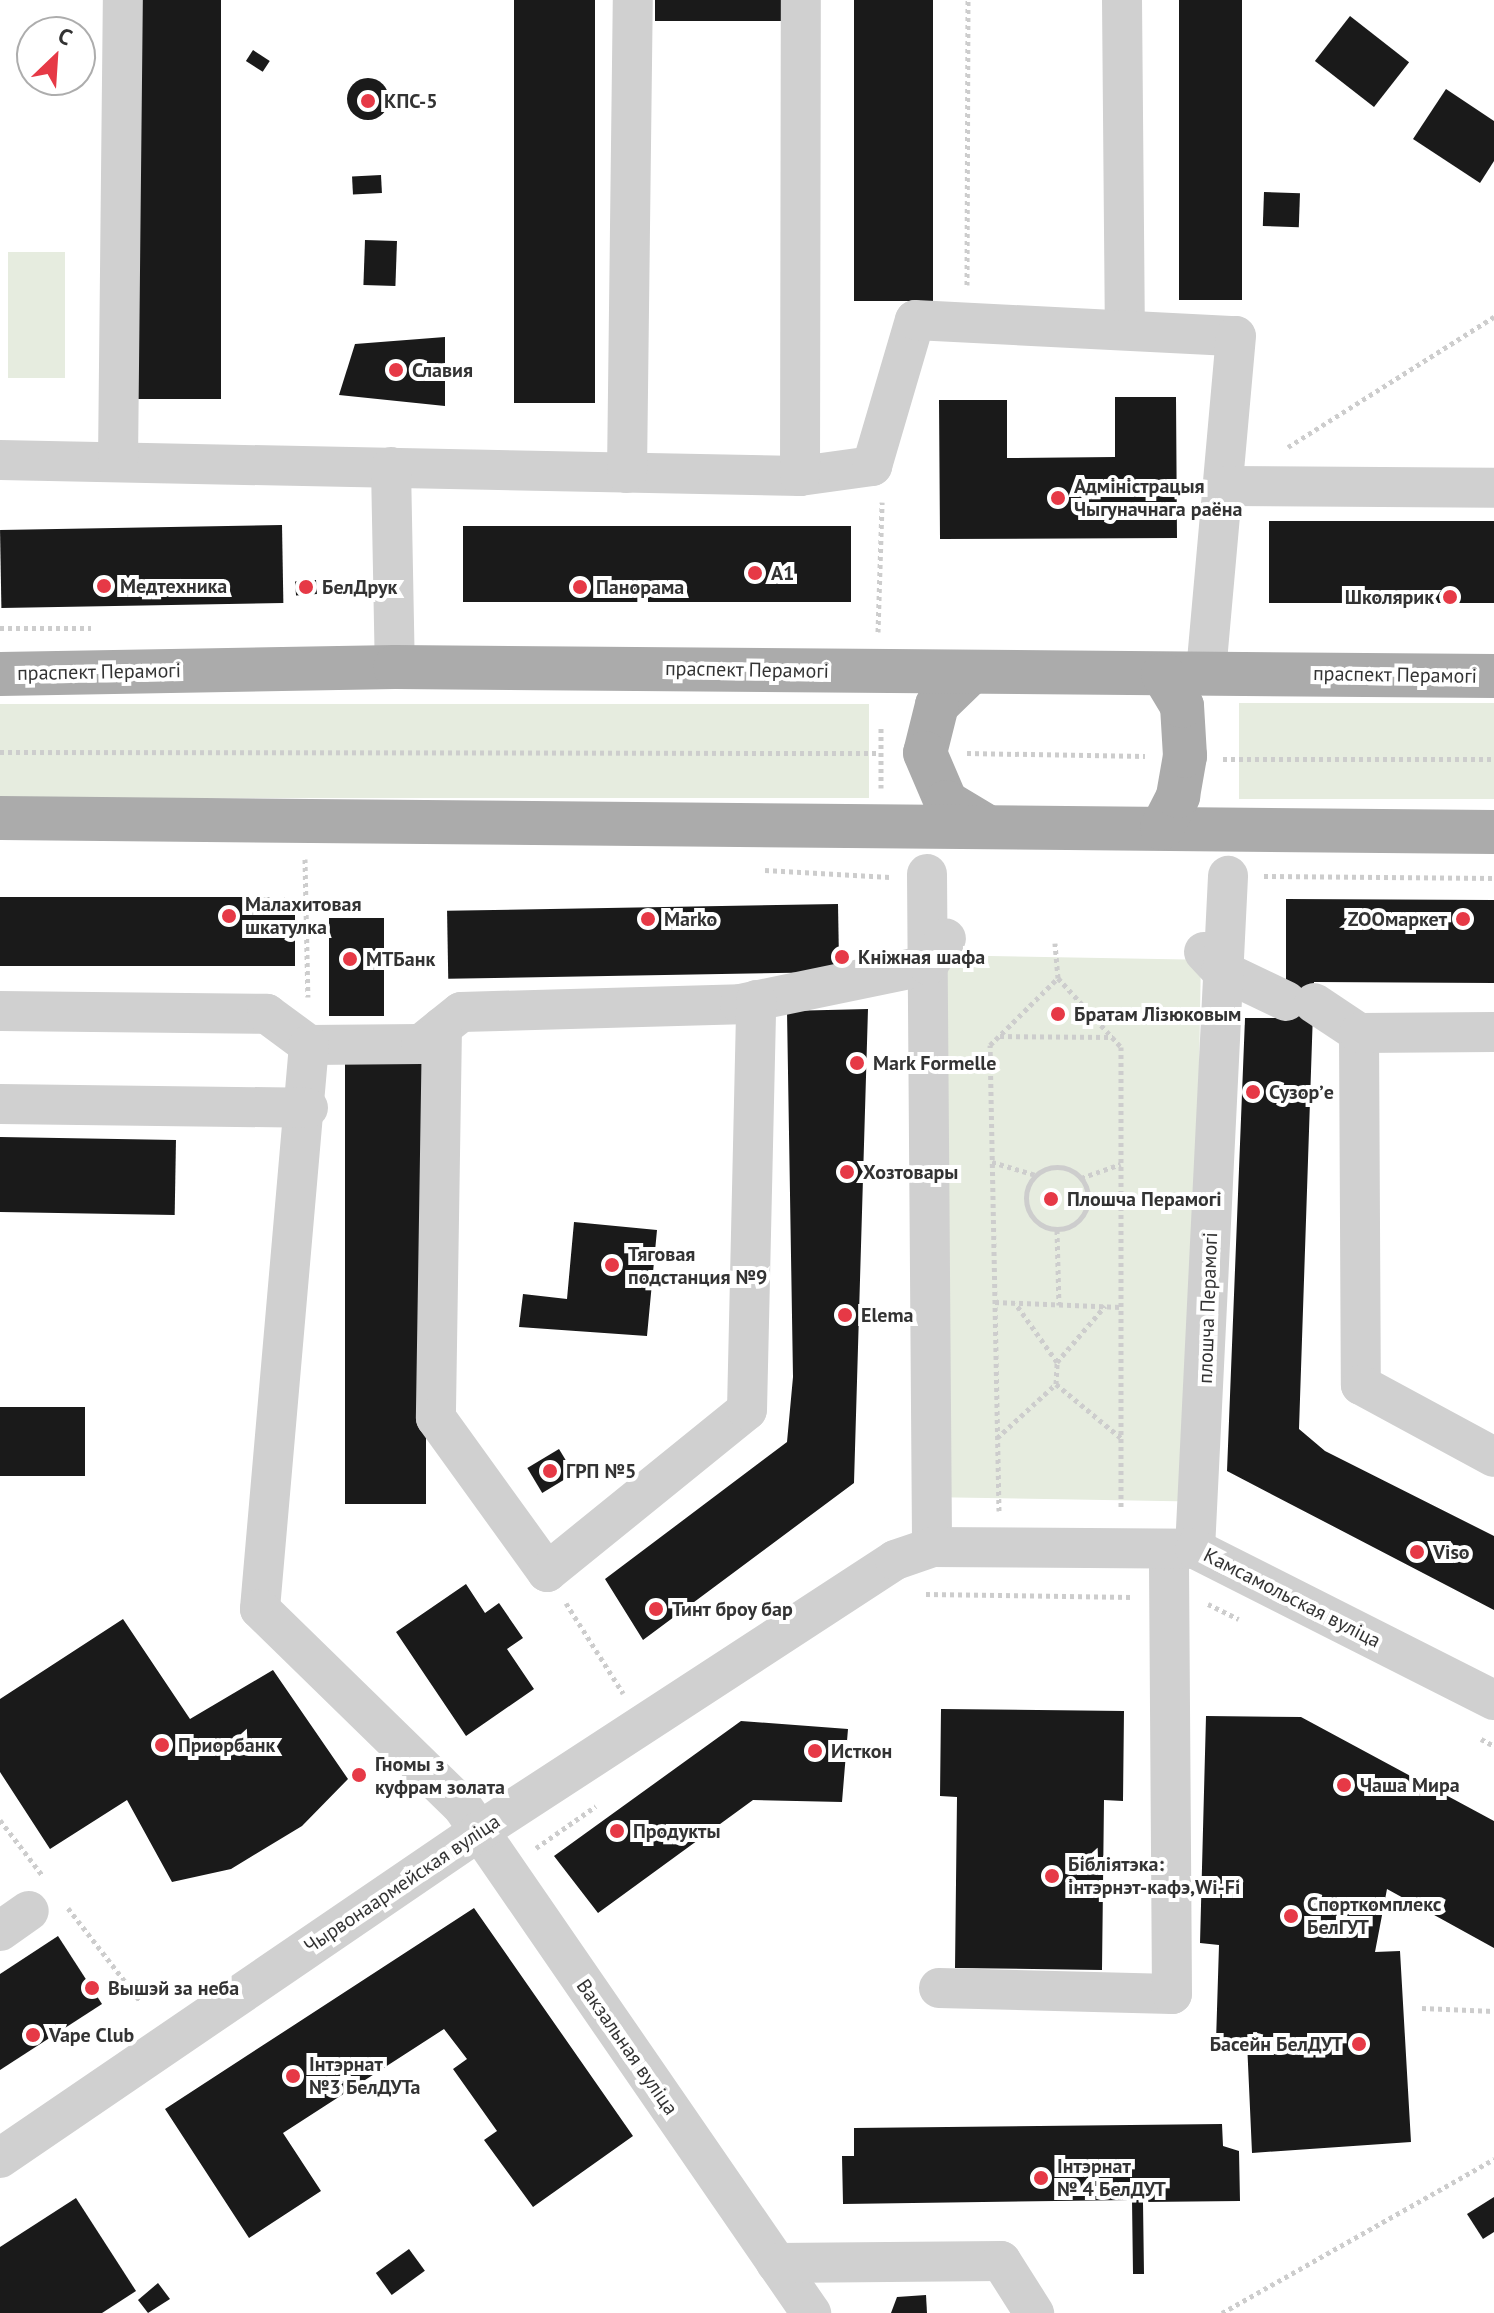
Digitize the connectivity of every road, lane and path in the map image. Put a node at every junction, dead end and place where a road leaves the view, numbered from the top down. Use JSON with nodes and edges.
{"nodes":[{"id":1,"x":123,"y":0,"type":"edge"},
{"id":2,"x":633,"y":0,"type":"edge"},
{"id":3,"x":801,"y":0,"type":"edge"},
{"id":4,"x":968,"y":0,"type":"edge"},
{"id":5,"x":1122,"y":0,"type":"edge"},
{"id":6,"x":1494,"y":317,"type":"edge"},
{"id":7,"x":967,"y":322,"type":"junction"},
{"id":8,"x":1125,"y":328,"type":"junction"},
{"id":9,"x":1280,"y":452,"type":"dead end"},
{"id":10,"x":0,"y":460,"type":"edge"},
{"id":11,"x":118,"y":462,"type":"junction"},
{"id":12,"x":391,"y":467,"type":"junction"},
{"id":13,"x":627,"y":473,"type":"junction"},
{"id":14,"x":800,"y":476,"type":"junction"},
{"id":15,"x":1227,"y":486,"type":"junction"},
{"id":16,"x":1494,"y":488,"type":"edge"},
{"id":17,"x":881,"y":522,"type":"dead end"},
{"id":18,"x":878,"y":633,"type":"dead end"},
{"id":19,"x":395,"y":667,"type":"junction"},
{"id":20,"x":970,"y":673,"type":"junction"},
{"id":21,"x":1206,"y":673,"type":"junction"},
{"id":22,"x":0,"y":674,"type":"edge"},
{"id":23,"x":1163,"y":674,"type":"junction"},
{"id":24,"x":1494,"y":676,"type":"edge"},
{"id":25,"x":881,"y":725,"type":"dead end"},
{"id":26,"x":0,"y":752,"type":"edge"},
{"id":27,"x":880,"y":753,"type":"junction"},
{"id":28,"x":959,"y":753,"type":"dead end"},
{"id":29,"x":1158,"y":756,"type":"dead end"},
{"id":30,"x":1219,"y":759,"type":"dead end"},
{"id":31,"x":1494,"y":759,"type":"edge"},
{"id":32,"x":881,"y":798,"type":"dead end"},
{"id":33,"x":0,"y":818,"type":"edge"},
{"id":34,"x":988,"y":827,"type":"junction"},
{"id":35,"x":1162,"y":828,"type":"junction"},
{"id":36,"x":1494,"y":832,"type":"edge"},
{"id":37,"x":305,"y":858,"type":"dead end"},
{"id":38,"x":927,"y":874,"type":"dead end"},
{"id":39,"x":1228,"y":876,"type":"dead end"},
{"id":40,"x":1055,"y":943,"type":"dead end"},
{"id":41,"x":937,"y":951,"type":"junction"},
{"id":42,"x":1211,"y":960,"type":"junction"},
{"id":43,"x":1058,"y":978,"type":"junction"},
{"id":44,"x":756,"y":1000,"type":"junction"},
{"id":45,"x":0,"y":1011,"type":"edge"},
{"id":46,"x":442,"y":1027,"type":"junction"},
{"id":47,"x":1494,"y":1032,"type":"edge"},
{"id":48,"x":1359,"y":1033,"type":"junction"},
{"id":49,"x":999,"y":1036,"type":"junction"},
{"id":50,"x":1113,"y":1037,"type":"junction"},
{"id":51,"x":309,"y":1045,"type":"junction"},
{"id":52,"x":0,"y":1104,"type":"edge"},
{"id":53,"x":308,"y":1108,"type":"junction"},
{"id":54,"x":992,"y":1162,"type":"junction"},
{"id":55,"x":1121,"y":1164,"type":"junction"},
{"id":56,"x":1036,"y":1175,"type":"junction"},
{"id":57,"x":1081,"y":1178,"type":"junction"},
{"id":58,"x":1057,"y":1230,"type":"junction"},
{"id":59,"x":995,"y":1302,"type":"junction"},
{"id":60,"x":1015,"y":1303,"type":"junction"},
{"id":61,"x":1059,"y":1305,"type":"junction"},
{"id":62,"x":1105,"y":1306,"type":"junction"},
{"id":63,"x":1121,"y":1307,"type":"junction"},
{"id":64,"x":1057,"y":1362,"type":"junction"},
{"id":65,"x":1056,"y":1384,"type":"junction"},
{"id":66,"x":997,"y":1438,"type":"junction"},
{"id":67,"x":1121,"y":1438,"type":"junction"},
{"id":68,"x":1494,"y":1457,"type":"edge"},
{"id":69,"x":999,"y":1516,"type":"dead end"},
{"id":70,"x":1121,"y":1516,"type":"dead end"},
{"id":71,"x":932,"y":1547,"type":"junction"},
{"id":72,"x":1182,"y":1549,"type":"junction"},
{"id":73,"x":547,"y":1572,"type":"junction"},
{"id":74,"x":916,"y":1597,"type":"dead end"},
{"id":75,"x":1167,"y":1598,"type":"junction"},
{"id":76,"x":1253,"y":1626,"type":"dead end"},
{"id":77,"x":626,"y":1697,"type":"dead end"},
{"id":78,"x":1494,"y":1700,"type":"edge"},
{"id":79,"x":1466,"y":1732,"type":"dead end"},
{"id":80,"x":1494,"y":1746,"type":"edge"},
{"id":81,"x":608,"y":1798,"type":"dead end"},
{"id":82,"x":478,"y":1832,"type":"junction"},
{"id":83,"x":505,"y":1870,"type":"junction"},
{"id":84,"x":939,"y":1988,"type":"dead end"},
{"id":85,"x":1422,"y":2008,"type":"dead end"},
{"id":86,"x":1494,"y":2011,"type":"edge"},
{"id":87,"x":0,"y":2158,"type":"edge"},
{"id":88,"x":1494,"y":2159,"type":"edge"},
{"id":89,"x":776,"y":2263,"type":"junction"},
{"id":90,"x":811,"y":2313,"type":"edge"},
{"id":91,"x":1034,"y":2313,"type":"edge"},
{"id":92,"x":1222,"y":2313,"type":"edge"}],
"edges":[{"from":1,"to":11,"type":"street"},
{"from":2,"to":13,"type":"street"},
{"from":3,"to":14,"type":"street"},
{"from":4,"to":7,"type":"path"},
{"from":5,"to":8,"type":"street"},
{"from":6,"to":9,"type":"path"},
{"from":7,"to":8,"type":"street"},
{"from":7,"to":14,"type":"street"},
{"from":8,"to":15,"type":"street"},
{"from":10,"to":11,"type":"street"},
{"from":11,"to":12,"type":"street"},
{"from":12,"to":13,"type":"street"},
{"from":12,"to":19,"type":"street"},
{"from":13,"to":14,"type":"street"},
{"from":15,"to":16,"type":"street"},
{"from":15,"to":21,"type":"street"},
{"from":17,"to":18,"type":"path"},
{"from":19,"to":20,"type":"main road","name":"праспект Перамогі"},
{"from":19,"to":22,"type":"main road","name":"праспект Перамогі"},
{"from":20,"to":23,"type":"main road","name":"праспект Перамогі"},
{"from":20,"to":34,"type":"main road"},
{"from":21,"to":23,"type":"main road","name":"праспект Перамогі"},
{"from":21,"to":24,"type":"main road","name":"праспект Перамогі"},
{"from":23,"to":35,"type":"main road"},
{"from":25,"to":27,"type":"path"},
{"from":26,"to":27,"type":"path"},
{"from":27,"to":32,"type":"path"},
{"from":28,"to":29,"type":"path"},
{"from":30,"to":31,"type":"path"},
{"from":33,"to":34,"type":"main road"},
{"from":34,"to":35,"type":"main road"},
{"from":35,"to":36,"type":"main road"},
{"from":37,"to":51,"type":"path"},
{"from":38,"to":41,"type":"street"},
{"from":39,"to":42,"type":"street","name":"плошча Перамогі"},
{"from":40,"to":43,"type":"path"},
{"from":41,"to":44,"type":"street"},
{"from":41,"to":71,"type":"street"},
{"from":42,"to":48,"type":"street"},
{"from":42,"to":72,"type":"street","name":"плошча Перамогі"},
{"from":43,"to":49,"type":"path"},
{"from":43,"to":50,"type":"path"},
{"from":44,"to":46,"type":"street"},
{"from":44,"to":73,"type":"street"},
{"from":45,"to":51,"type":"street"},
{"from":46,"to":51,"type":"street"},
{"from":46,"to":73,"type":"street"},
{"from":47,"to":48,"type":"street"},
{"from":48,"to":68,"type":"street"},
{"from":49,"to":50,"type":"path"},
{"from":49,"to":54,"type":"path"},
{"from":50,"to":55,"type":"path"},
{"from":51,"to":53,"type":"street"},
{"from":52,"to":53,"type":"street"},
{"from":53,"to":82,"type":"street","name":"Вакзальная вуліца"},
{"from":54,"to":56,"type":"path"},
{"from":54,"to":59,"type":"path"},
{"from":55,"to":57,"type":"path"},
{"from":55,"to":63,"type":"path"},
{"from":56,"to":57,"type":"path"},
{"from":56,"to":58,"type":"path"},
{"from":57,"to":58,"type":"path"},
{"from":58,"to":61,"type":"path"},
{"from":59,"to":60,"type":"path"},
{"from":59,"to":66,"type":"path"},
{"from":60,"to":61,"type":"path"},
{"from":60,"to":64,"type":"path"},
{"from":61,"to":62,"type":"path"},
{"from":62,"to":63,"type":"path"},
{"from":62,"to":64,"type":"path"},
{"from":63,"to":67,"type":"path"},
{"from":64,"to":65,"type":"path"},
{"from":65,"to":66,"type":"path"},
{"from":65,"to":67,"type":"path"},
{"from":66,"to":69,"type":"path"},
{"from":67,"to":70,"type":"path"},
{"from":71,"to":72,"type":"street","name":"Камсамольская вуліца"},
{"from":71,"to":82,"type":"street","name":"Чырвонаармейская вуліца"},
{"from":72,"to":75,"type":"street","name":"плошча Перамогі"},
{"from":72,"to":78,"type":"street","name":"Камсамольская вуліца"},
{"from":73,"to":77,"type":"path"},
{"from":74,"to":75,"type":"path"},
{"from":75,"to":76,"type":"path"},
{"from":75,"to":84,"type":"street","name":"плошча Перамогі"},
{"from":79,"to":80,"type":"path"},
{"from":81,"to":83,"type":"path"},
{"from":82,"to":83,"type":"street","name":"Вакзальная вуліца"},
{"from":82,"to":87,"type":"street","name":"Чырвонаармейская вуліца"},
{"from":83,"to":89,"type":"street","name":"Вакзальная вуліца"},
{"from":85,"to":86,"type":"path"},
{"from":88,"to":92,"type":"path"},
{"from":89,"to":90,"type":"street","name":"Вакзальная вуліца"},
{"from":89,"to":91,"type":"street"}]}
